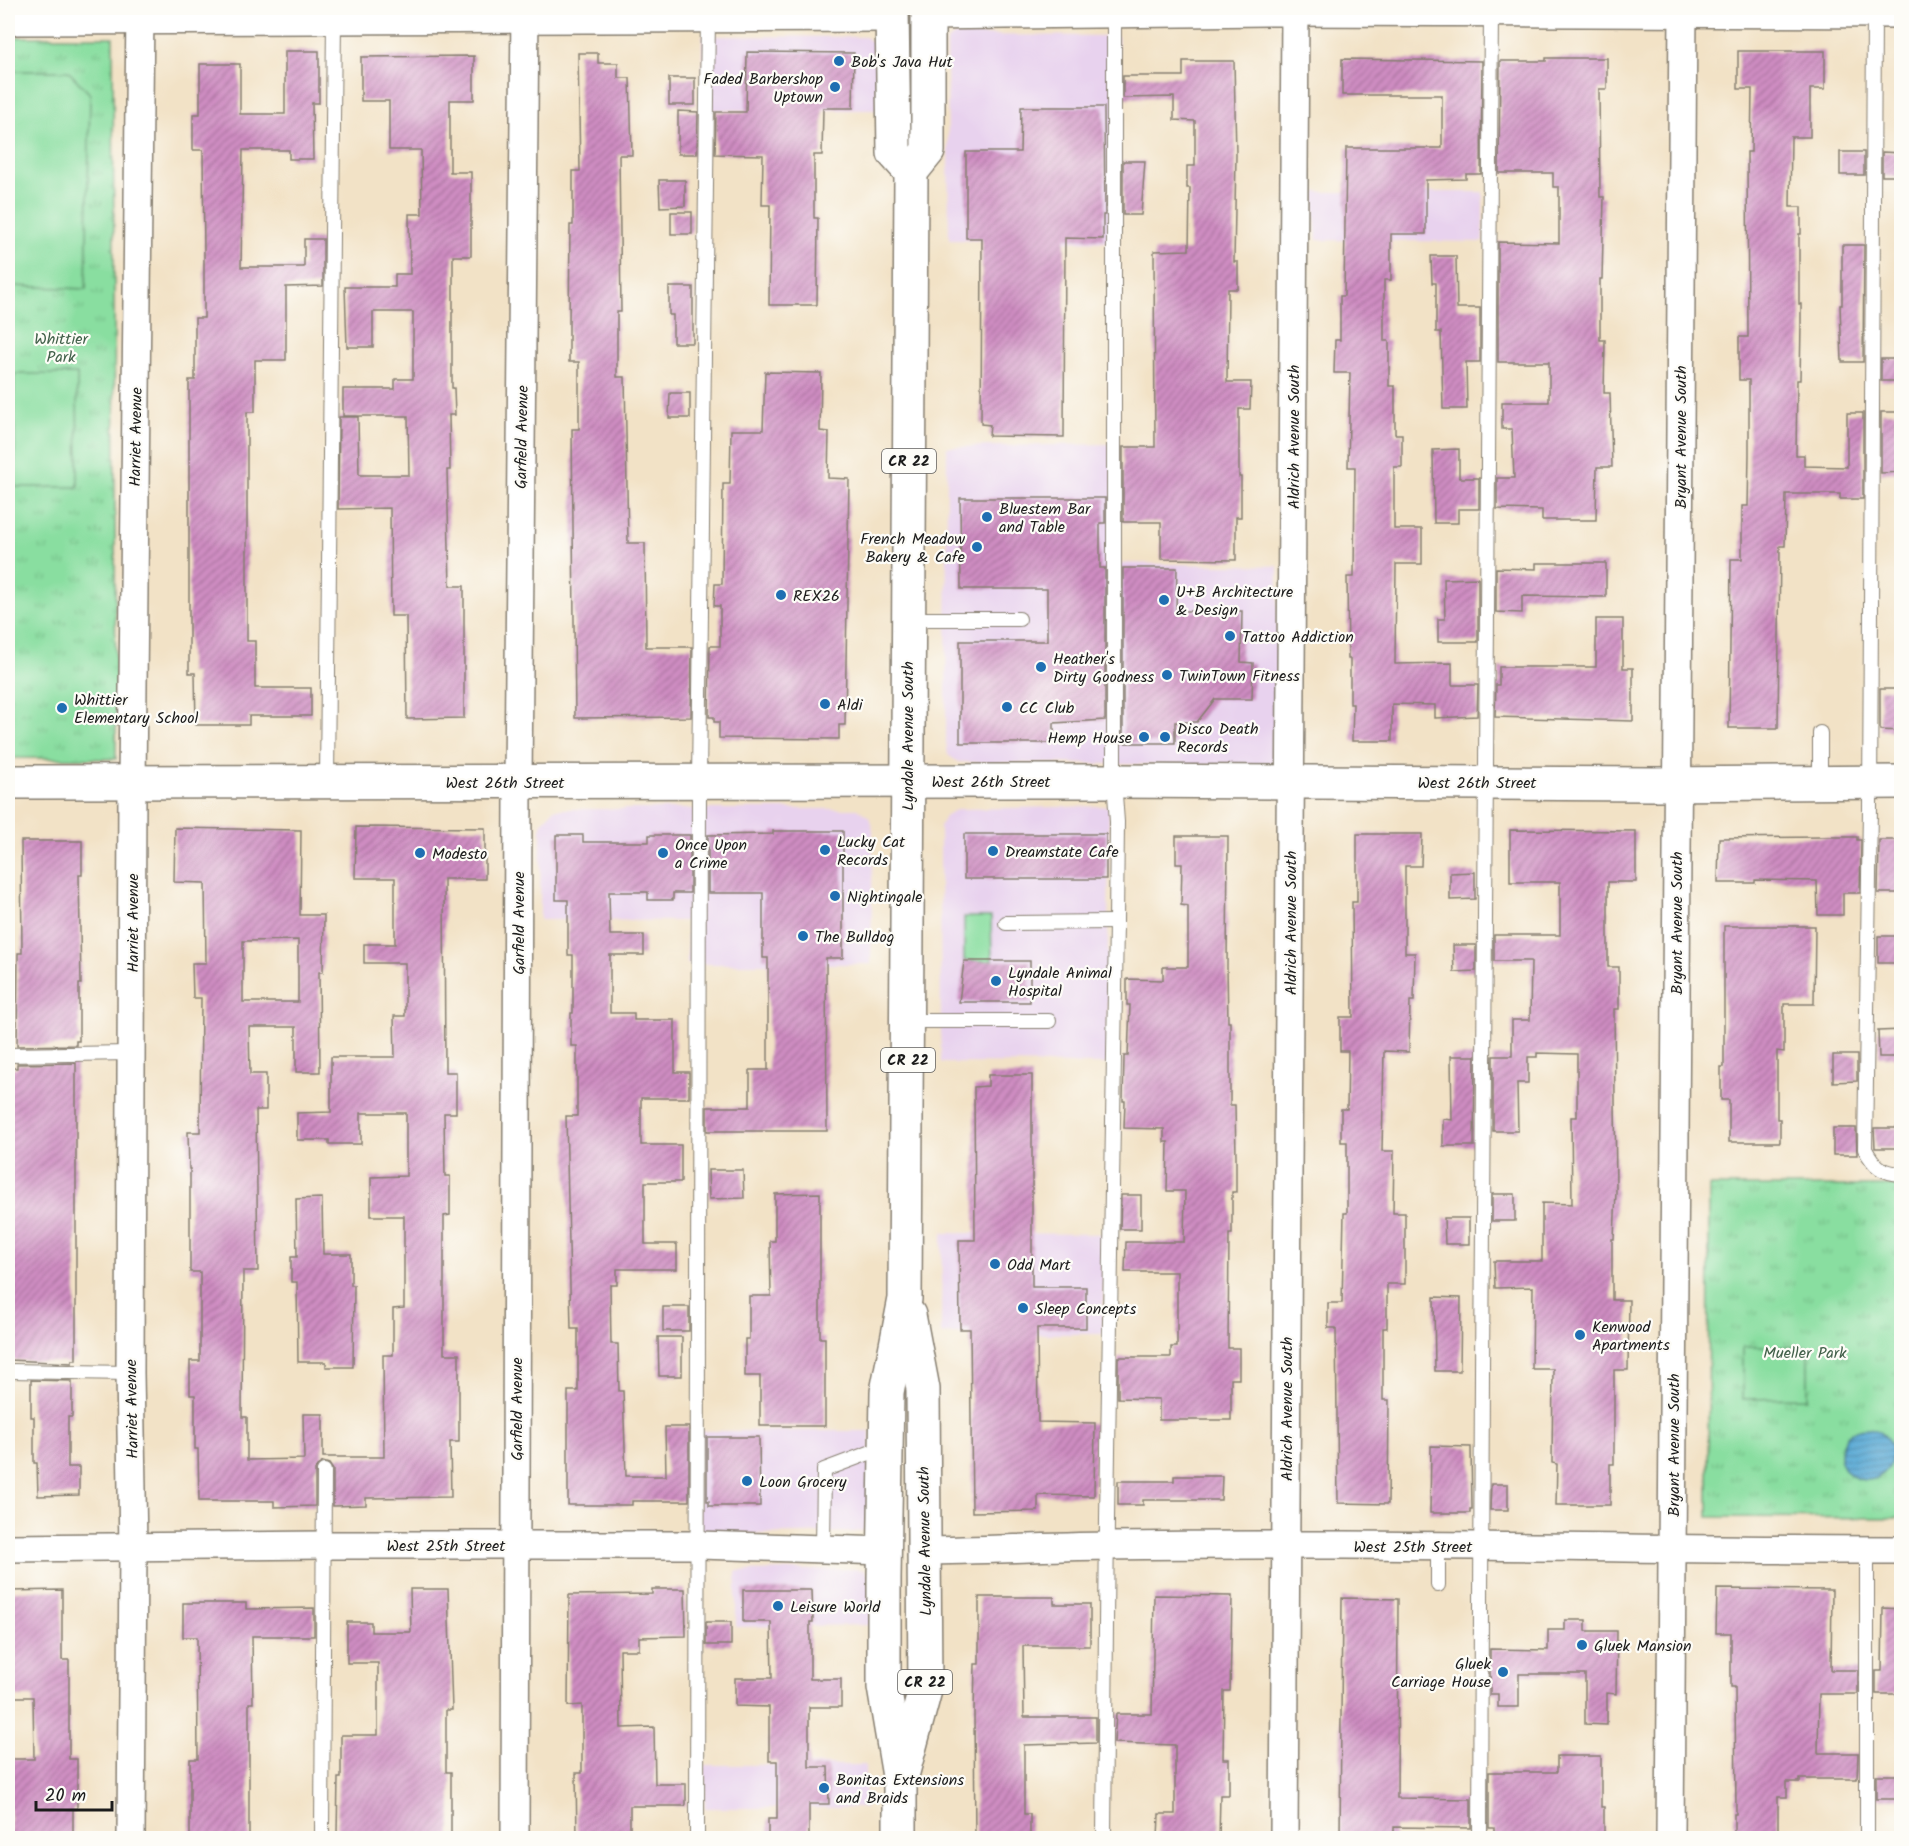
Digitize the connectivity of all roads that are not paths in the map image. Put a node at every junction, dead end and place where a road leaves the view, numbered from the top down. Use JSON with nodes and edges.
{"nodes":[{"id":1,"x":1295,"y":10,"type":"edge"},
{"id":2,"x":1491,"y":10,"type":"edge"},
{"id":3,"x":1683,"y":10,"type":"edge"},
{"id":4,"x":1114,"y":11,"type":"edge"},
{"id":5,"x":1874,"y":11,"type":"edge"},
{"id":6,"x":928,"y":12,"type":"edge"},
{"id":7,"x":708,"y":13,"type":"edge"},
{"id":8,"x":892,"y":13,"type":"edge"},
{"id":9,"x":140,"y":14,"type":"edge"},
{"id":10,"x":334,"y":14,"type":"edge"},
{"id":11,"x":525,"y":14,"type":"edge"},
{"id":12,"x":1902,"y":14,"type":"edge"},
{"id":13,"x":8,"y":21,"type":"edge"},
{"id":14,"x":911,"y":172,"type":"junction"},
{"id":15,"x":907,"y":619,"type":"junction"},
{"id":16,"x":1019,"y":620,"type":"dead end"},
{"id":17,"x":1820,"y":733,"type":"dead end"},
{"id":18,"x":518,"y":781,"type":"junction"},
{"id":19,"x":699,"y":781,"type":"junction"},
{"id":20,"x":907,"y":781,"type":"junction"},
{"id":21,"x":1113,"y":781,"type":"junction"},
{"id":22,"x":1291,"y":781,"type":"junction"},
{"id":23,"x":8,"y":782,"type":"edge"},
{"id":24,"x":327,"y":782,"type":"junction"},
{"id":25,"x":1485,"y":782,"type":"junction"},
{"id":26,"x":1886,"y":782,"type":"edge"},
{"id":27,"x":132,"y":783,"type":"junction"},
{"id":28,"x":1820,"y":783,"type":"junction"},
{"id":29,"x":1677,"y":784,"type":"junction"},
{"id":30,"x":1006,"y":922,"type":"dead end"},
{"id":31,"x":1116,"y":922,"type":"junction"},
{"id":32,"x":908,"y":1021,"type":"junction"},
{"id":33,"x":1049,"y":1021,"type":"dead end"},
{"id":34,"x":131,"y":1053,"type":"junction"},
{"id":35,"x":8,"y":1055,"type":"edge"},
{"id":36,"x":1902,"y":1174,"type":"edge"},
{"id":37,"x":905,"y":1299,"type":"junction"},
{"id":38,"x":8,"y":1371,"type":"edge"},
{"id":39,"x":130,"y":1373,"type":"junction"},
{"id":40,"x":886,"y":1446,"type":"junction"},
{"id":41,"x":324,"y":1471,"type":"dead end"},
{"id":42,"x":324,"y":1545,"type":"junction"},
{"id":43,"x":516,"y":1545,"type":"junction"},
{"id":44,"x":699,"y":1545,"type":"junction"},
{"id":45,"x":1106,"y":1546,"type":"junction"},
{"id":46,"x":1285,"y":1546,"type":"junction"},
{"id":47,"x":1438,"y":1546,"type":"junction"},
{"id":48,"x":1481,"y":1546,"type":"junction"},
{"id":49,"x":133,"y":1547,"type":"junction"},
{"id":50,"x":8,"y":1548,"type":"edge"},
{"id":51,"x":823,"y":1550,"type":"junction"},
{"id":52,"x":1672,"y":1550,"type":"junction"},
{"id":53,"x":1867,"y":1550,"type":"junction"},
{"id":54,"x":1902,"y":1550,"type":"edge"},
{"id":55,"x":885,"y":1551,"type":"junction"},
{"id":56,"x":924,"y":1551,"type":"junction"},
{"id":57,"x":1438,"y":1585,"type":"dead end"},
{"id":58,"x":900,"y":1782,"type":"junction"},
{"id":59,"x":131,"y":1839,"type":"edge"},
{"id":60,"x":322,"y":1839,"type":"edge"},
{"id":61,"x":515,"y":1839,"type":"edge"},
{"id":62,"x":697,"y":1839,"type":"edge"},
{"id":63,"x":900,"y":1839,"type":"edge"},
{"id":64,"x":1104,"y":1839,"type":"edge"},
{"id":65,"x":1284,"y":1839,"type":"edge"},
{"id":66,"x":1480,"y":1839,"type":"edge"},
{"id":67,"x":1670,"y":1839,"type":"edge"},
{"id":68,"x":1867,"y":1839,"type":"edge"}],
"edges":[{"from":1,"to":2,"type":"street"},
{"from":1,"to":4,"type":"street"},
{"from":1,"to":22,"type":"street","name":"Aldrich Avenue South"},
{"from":2,"to":3,"type":"street"},
{"from":2,"to":25,"type":"lane"},
{"from":3,"to":5,"type":"street"},
{"from":3,"to":29,"type":"street","name":"Bryant Avenue South"},
{"from":4,"to":6,"type":"street"},
{"from":4,"to":21,"type":"lane"},
{"from":5,"to":12,"type":"street"},
{"from":5,"to":26,"type":"lane"},
{"from":6,"to":14,"type":"main road"},
{"from":7,"to":8,"type":"street"},
{"from":7,"to":11,"type":"street"},
{"from":7,"to":19,"type":"lane"},
{"from":8,"to":14,"type":"main road"},
{"from":9,"to":10,"type":"street"},
{"from":9,"to":13,"type":"street"},
{"from":9,"to":27,"type":"street","name":"Harriet Avenue"},
{"from":10,"to":11,"type":"street"},
{"from":10,"to":24,"type":"lane"},
{"from":11,"to":18,"type":"street","name":"Garfield Avenue"},
{"from":14,"to":15,"type":"main road","name":"Lyndale Avenue South","number":"CR 22"},
{"from":15,"to":16,"type":"lane"},
{"from":15,"to":20,"type":"main road","name":"Lyndale Avenue South","number":"CR 22"},
{"from":17,"to":28,"type":"lane"},
{"from":18,"to":19,"type":"main road","name":"West 26th Street"},
{"from":18,"to":24,"type":"main road","name":"West 26th Street"},
{"from":18,"to":43,"type":"street","name":"Garfield Avenue"},
{"from":19,"to":20,"type":"main road","name":"West 26th Street"},
{"from":19,"to":44,"type":"lane"},
{"from":20,"to":21,"type":"main road","name":"West 26th Street"},
{"from":20,"to":32,"type":"main road","name":"Lyndale Avenue South","number":"CR 22"},
{"from":21,"to":22,"type":"main road","name":"West 26th Street"},
{"from":21,"to":31,"type":"lane"},
{"from":22,"to":25,"type":"main road","name":"West 26th Street"},
{"from":22,"to":46,"type":"street","name":"Aldrich Avenue South"},
{"from":23,"to":27,"type":"main road","name":"West 26th Street"},
{"from":24,"to":27,"type":"main road","name":"West 26th Street"},
{"from":25,"to":29,"type":"main road","name":"West 26th Street"},
{"from":25,"to":48,"type":"lane"},
{"from":26,"to":28,"type":"main road","name":"West 26th Street"},
{"from":26,"to":36,"type":"lane"},
{"from":27,"to":34,"type":"street","name":"Harriet Avenue"},
{"from":28,"to":29,"type":"main road","name":"West 26th Street"},
{"from":29,"to":52,"type":"street","name":"Bryant Avenue South"},
{"from":30,"to":31,"type":"lane"},
{"from":31,"to":45,"type":"lane"},
{"from":32,"to":33,"type":"lane"},
{"from":32,"to":37,"type":"main road","name":"Lyndale Avenue South","number":"CR 22"},
{"from":34,"to":35,"type":"lane"},
{"from":34,"to":39,"type":"street","name":"Harriet Avenue"},
{"from":37,"to":40,"type":"main road","name":"Lyndale Avenue South","number":"CR 22"},
{"from":37,"to":56,"type":"main road","name":"Lyndale Avenue South","number":"CR 22"},
{"from":38,"to":39,"type":"lane"},
{"from":39,"to":49,"type":"street","name":"Harriet Avenue"},
{"from":40,"to":51,"type":"lane"},
{"from":40,"to":55,"type":"main road","name":"Lyndale Avenue South","number":"CR 22"},
{"from":41,"to":42,"type":"lane"},
{"from":42,"to":43,"type":"street","name":"West 25th Street"},
{"from":42,"to":49,"type":"street","name":"West 25th Street"},
{"from":42,"to":60,"type":"lane"},
{"from":43,"to":44,"type":"street","name":"West 25th Street"},
{"from":43,"to":61,"type":"street","name":"Garfield Avenue"},
{"from":44,"to":51,"type":"street","name":"West 25th Street"},
{"from":44,"to":62,"type":"lane"},
{"from":45,"to":46,"type":"street","name":"West 25th Street"},
{"from":45,"to":56,"type":"street","name":"West 25th Street"},
{"from":45,"to":64,"type":"lane"},
{"from":46,"to":47,"type":"street","name":"West 25th Street"},
{"from":46,"to":65,"type":"street","name":"Aldrich Avenue South"},
{"from":47,"to":48,"type":"street","name":"West 25th Street"},
{"from":47,"to":57,"type":"lane"},
{"from":48,"to":52,"type":"street","name":"West 25th Street"},
{"from":48,"to":66,"type":"lane"},
{"from":49,"to":50,"type":"street","name":"West 25th Street"},
{"from":49,"to":59,"type":"street","name":"Harriet Avenue"},
{"from":51,"to":55,"type":"street","name":"West 25th Street"},
{"from":52,"to":53,"type":"street","name":"West 25th Street"},
{"from":52,"to":67,"type":"street","name":"Bryant Avenue South"},
{"from":53,"to":54,"type":"street","name":"West 25th Street"},
{"from":53,"to":68,"type":"lane"},
{"from":55,"to":58,"type":"main road","name":"Lyndale Avenue South","number":"CR 22"},
{"from":56,"to":58,"type":"main road","name":"Lyndale Avenue South","number":"CR 22"},
{"from":58,"to":63,"type":"main road","name":"Lyndale Avenue South","number":"CR 22"}]}
